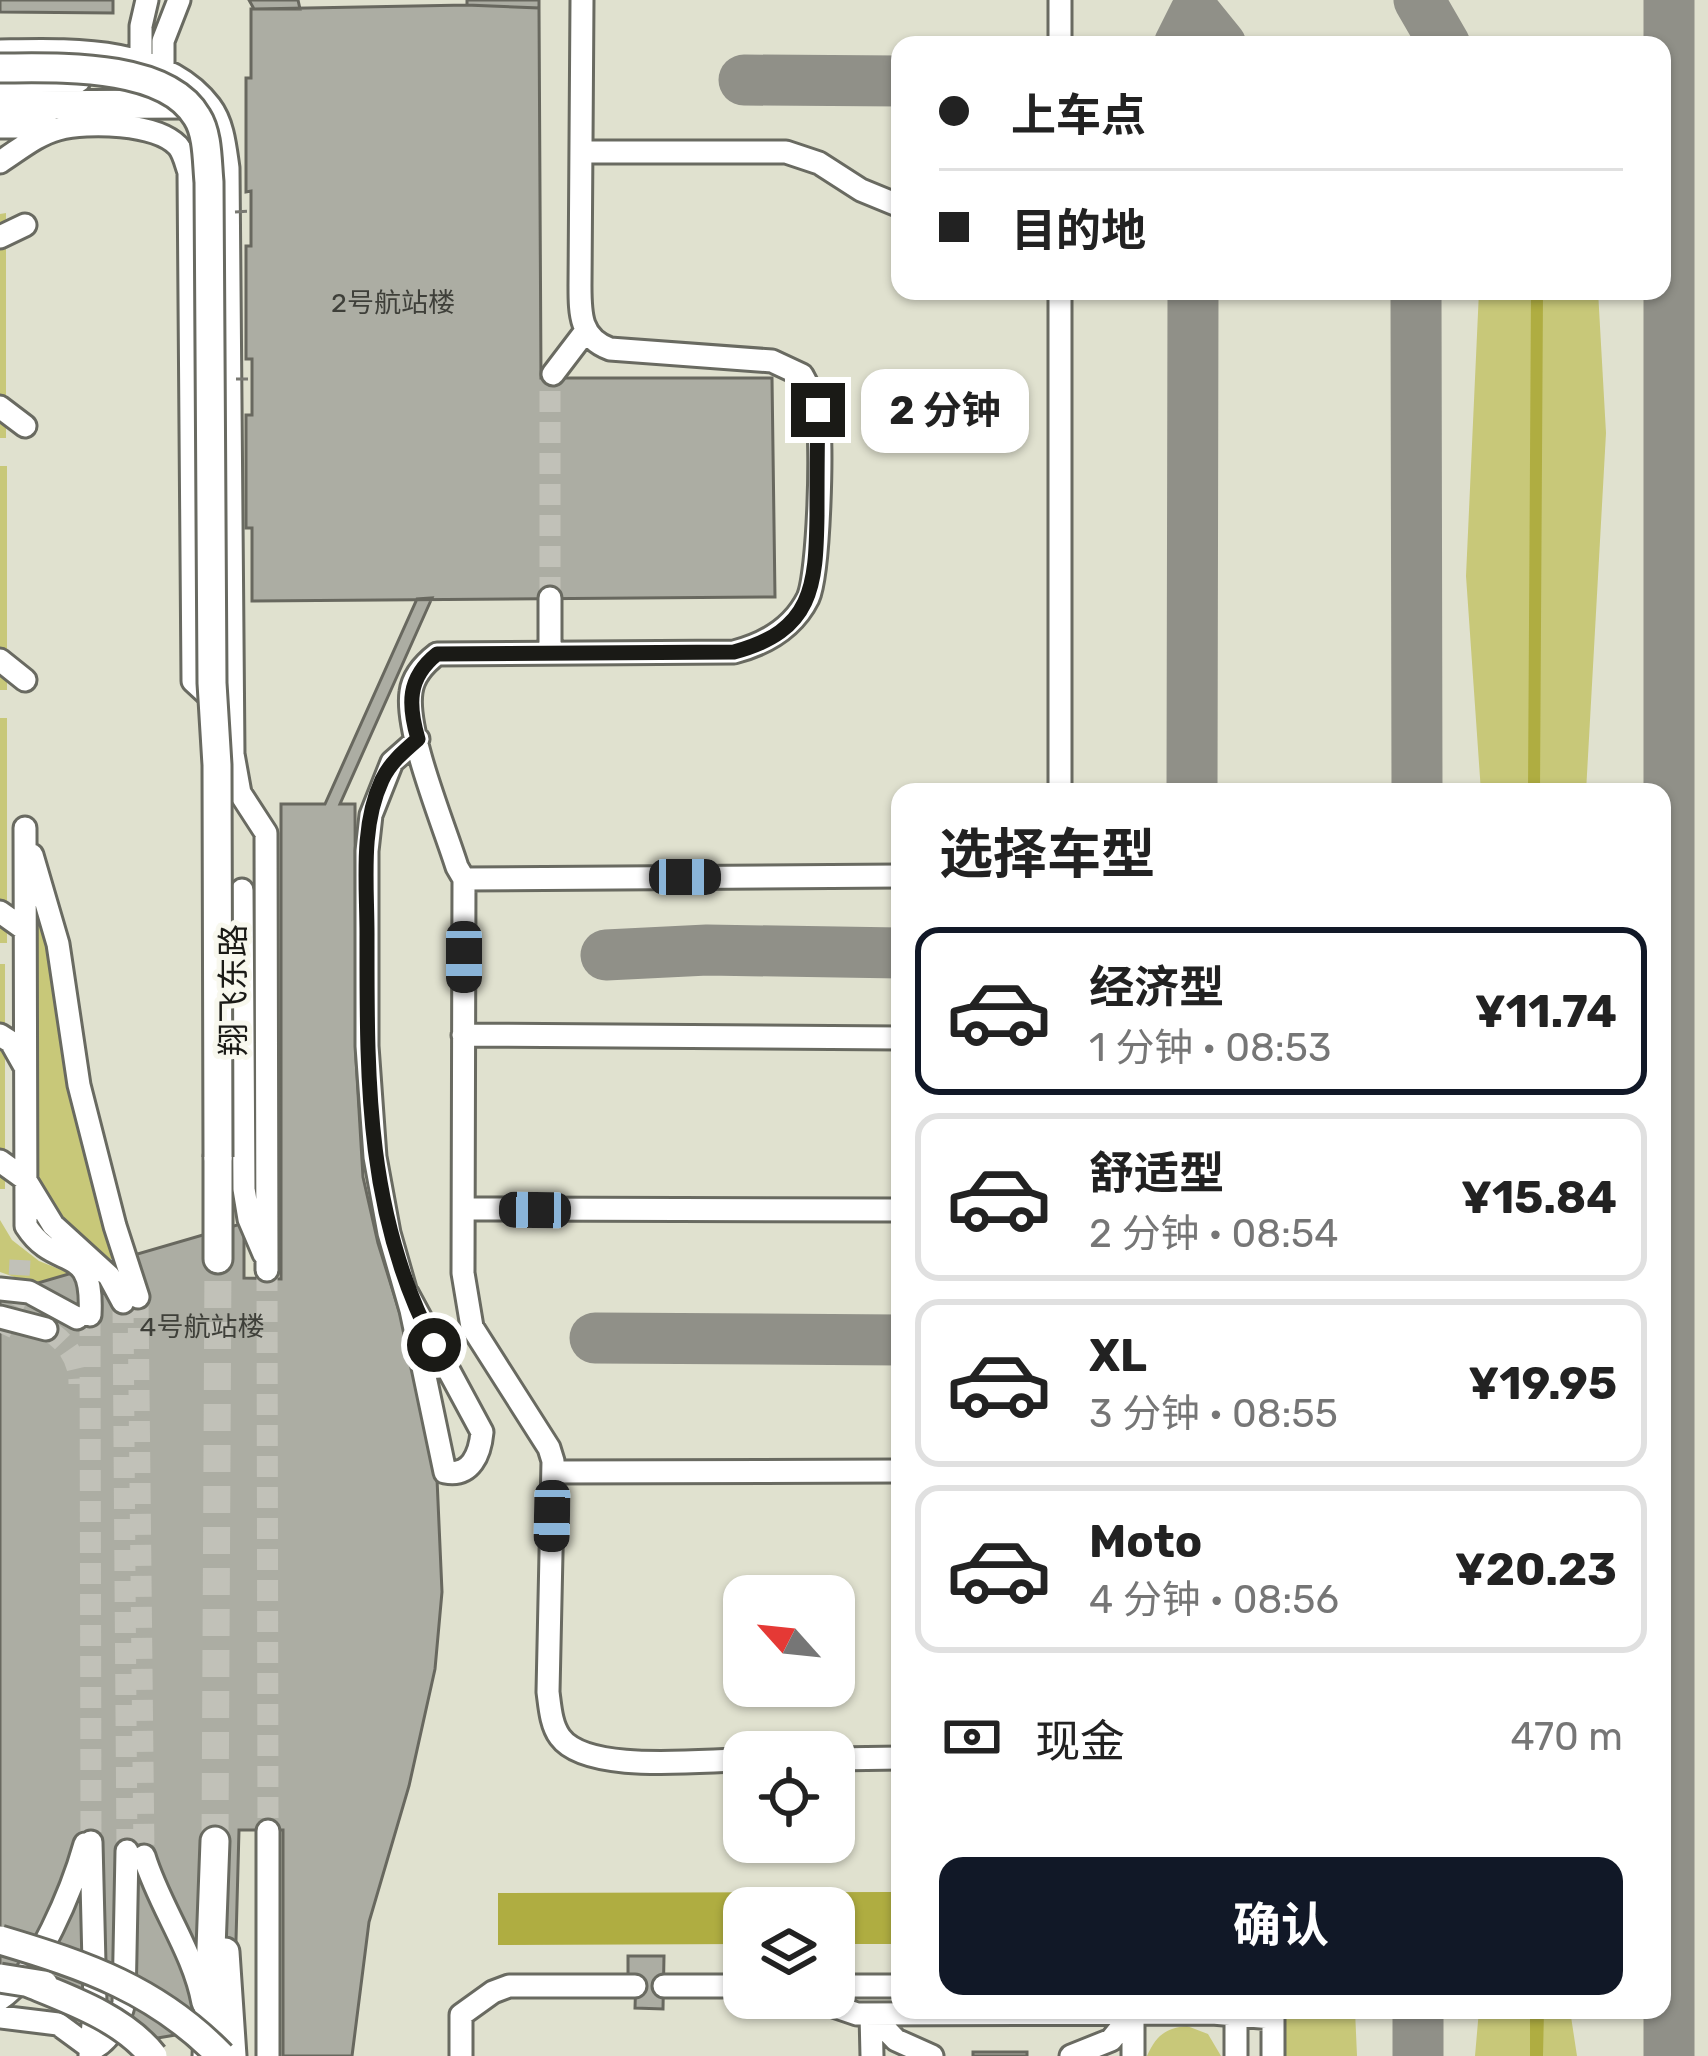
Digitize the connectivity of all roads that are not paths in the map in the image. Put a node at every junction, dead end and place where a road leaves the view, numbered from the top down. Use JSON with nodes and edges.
{"nodes":[{"id":1,"x":147,"y":0,"type":"edge"},
{"id":2,"x":179,"y":0,"type":"edge"},
{"id":3,"x":582,"y":0,"type":"edge"},
{"id":4,"x":1060,"y":0,"type":"edge"},
{"id":5,"x":1060,"y":36,"type":"edge"},
{"id":6,"x":0,"y":51,"type":"edge"},
{"id":7,"x":152,"y":67,"type":"junction"},
{"id":8,"x":0,"y":68,"type":"edge"},
{"id":9,"x":0,"y":82,"type":"edge"},
{"id":10,"x":186,"y":104,"type":"junction"},
{"id":11,"x":0,"y":105,"type":"edge"},
{"id":12,"x":0,"y":127,"type":"edge"},
{"id":13,"x":62,"y":127,"type":"junction"},
{"id":14,"x":0,"y":145,"type":"edge"},
{"id":15,"x":25,"y":145,"type":"junction"},
{"id":16,"x":581,"y":152,"type":"junction"},
{"id":17,"x":0,"y":162,"type":"edge"},
{"id":18,"x":891,"y":202,"type":"edge"},
{"id":19,"x":25,"y":225,"type":"dead end"},
{"id":20,"x":0,"y":237,"type":"edge"},
{"id":21,"x":1060,"y":300,"type":"edge"},
{"id":22,"x":585,"y":332,"type":"junction"},
{"id":23,"x":553,"y":374,"type":"tunnel mouth"},
{"id":24,"x":0,"y":407,"type":"edge"},
{"id":25,"x":25,"y":426,"type":"dead end"},
{"id":26,"x":550,"y":598,"type":"tunnel mouth"},
{"id":27,"x":550,"y":653,"type":"junction"},
{"id":28,"x":0,"y":659,"type":"edge"},
{"id":29,"x":25,"y":680,"type":"dead end"},
{"id":30,"x":233,"y":718,"type":"junction"},
{"id":31,"x":418,"y":739,"type":"junction"},
{"id":32,"x":1060,"y":783,"type":"edge"},
{"id":33,"x":891,"y":876,"type":"edge"},
{"id":34,"x":464,"y":879,"type":"junction"},
{"id":35,"x":242,"y":890,"type":"dead end"},
{"id":36,"x":0,"y":912,"type":"edge"},
{"id":37,"x":24,"y":929,"type":"junction"},
{"id":38,"x":0,"y":1035,"type":"edge"},
{"id":39,"x":464,"y":1035,"type":"junction"},
{"id":40,"x":891,"y":1038,"type":"edge"},
{"id":41,"x":24,"y":1065,"type":"junction"},
{"id":42,"x":0,"y":1161,"type":"edge"},
{"id":43,"x":25,"y":1179,"type":"junction"},
{"id":44,"x":464,"y":1209,"type":"junction"},
{"id":45,"x":891,"y":1210,"type":"edge"},
{"id":46,"x":218,"y":1259,"type":"tunnel mouth"},
{"id":47,"x":0,"y":1289,"type":"edge"},
{"id":48,"x":407,"y":1293,"type":"junction"},
{"id":49,"x":0,"y":1317,"type":"edge"},
{"id":50,"x":46,"y":1329,"type":"tunnel mouth"},
{"id":51,"x":891,"y":1471,"type":"edge"},
{"id":52,"x":554,"y":1472,"type":"junction"},
{"id":53,"x":891,"y":1758,"type":"edge"},
{"id":54,"x":855,"y":1759,"type":"edge"},
{"id":55,"x":723,"y":1760,"type":"edge"},
{"id":56,"x":268,"y":1831,"type":"tunnel mouth"},
{"id":57,"x":0,"y":1940,"type":"edge"},
{"id":58,"x":0,"y":1978,"type":"edge"},
{"id":59,"x":28,"y":1984,"type":"junction"},
{"id":60,"x":635,"y":1986,"type":"dead end"},
{"id":61,"x":664,"y":1986,"type":"dead end"},
{"id":62,"x":723,"y":1986,"type":"edge"},
{"id":63,"x":855,"y":1986,"type":"edge"},
{"id":64,"x":891,"y":1986,"type":"edge"},
{"id":65,"x":138,"y":1991,"type":"junction"},
{"id":66,"x":0,"y":1999,"type":"edge"},
{"id":67,"x":855,"y":2013,"type":"edge"},
{"id":68,"x":872,"y":2014,"type":"junction"},
{"id":69,"x":891,"y":2014,"type":"edge"},
{"id":70,"x":0,"y":2017,"type":"edge"},
{"id":71,"x":1128,"y":2019,"type":"edge"},
{"id":72,"x":1133,"y":2019,"type":"edge"},
{"id":73,"x":1235,"y":2019,"type":"edge"},
{"id":74,"x":1273,"y":2019,"type":"edge"},
{"id":75,"x":207,"y":2042,"type":"edge"},
{"id":76,"x":91,"y":2052,"type":"edge"},
{"id":77,"x":152,"y":2056,"type":"edge"},
{"id":78,"x":221,"y":2056,"type":"edge"},
{"id":79,"x":232,"y":2056,"type":"edge"},
{"id":80,"x":268,"y":2056,"type":"edge"},
{"id":81,"x":461,"y":2056,"type":"edge"},
{"id":82,"x":872,"y":2056,"type":"edge"},
{"id":83,"x":932,"y":2056,"type":"edge"},
{"id":84,"x":1071,"y":2056,"type":"edge"},
{"id":85,"x":1133,"y":2056,"type":"edge"},
{"id":86,"x":1236,"y":2056,"type":"edge"},
{"id":87,"x":1273,"y":2056,"type":"edge"}],
"edges":[{"from":1,"to":7,"type":"street"},
{"from":2,"to":7,"type":"street"},
{"from":3,"to":16,"type":"street"},
{"from":4,"to":5,"type":"street"},
{"from":6,"to":7,"type":"street"},
{"from":7,"to":9,"type":"street"},
{"from":7,"to":30,"type":"street","name":"翔飞东路"},
{"from":8,"to":10,"type":"main road","bridge":true},
{"from":10,"to":11,"type":"main road"},
{"from":10,"to":46,"type":"main road","bridge":true},
{"from":12,"to":13,"type":"street"},
{"from":13,"to":15,"type":"street"},
{"from":13,"to":30,"type":"street"},
{"from":14,"to":15,"type":"street"},
{"from":15,"to":17,"type":"street"},
{"from":16,"to":18,"type":"street"},
{"from":16,"to":22,"type":"street"},
{"from":19,"to":20,"type":"street"},
{"from":21,"to":32,"type":"street"},
{"from":22,"to":23,"type":"street"},
{"from":22,"to":27,"type":"street"},
{"from":24,"to":25,"type":"street"},
{"from":26,"to":27,"type":"street"},
{"from":27,"to":31,"type":"street"},
{"from":28,"to":29,"type":"street"},
{"from":30,"to":35,"type":"street","name":"翔飞东路"},
{"from":31,"to":34,"type":"street"},
{"from":31,"to":48,"type":"street"},
{"from":33,"to":34,"type":"street"},
{"from":34,"to":39,"type":"street"},
{"from":36,"to":37,"type":"street"},
{"from":37,"to":41,"type":"street"},
{"from":37,"to":43,"type":"street"},
{"from":38,"to":41,"type":"street"},
{"from":39,"to":40,"type":"street"},
{"from":39,"to":44,"type":"street"},
{"from":41,"to":43,"type":"street"},
{"from":42,"to":43,"type":"street"},
{"from":43,"to":47,"type":"street"},
{"from":44,"to":45,"type":"street"},
{"from":44,"to":52,"type":"street"},
{"from":48,"to":48,"type":"street"},
{"from":49,"to":50,"type":"street"},
{"from":51,"to":52,"type":"street"},
{"from":52,"to":55,"type":"street"},
{"from":53,"to":54,"type":"street"},
{"from":56,"to":80,"type":"street"},
{"from":57,"to":65,"type":"main road","bridge":true},
{"from":58,"to":59,"type":"main road","bridge":true},
{"from":59,"to":65,"type":"main road","bridge":true},
{"from":59,"to":77,"type":"main road","bridge":true},
{"from":60,"to":81,"type":"street"},
{"from":61,"to":62,"type":"street"},
{"from":63,"to":64,"type":"street"},
{"from":65,"to":78,"type":"main road","bridge":true},
{"from":66,"to":76,"type":"street"},
{"from":67,"to":68,"type":"street"},
{"from":68,"to":69,"type":"street"},
{"from":68,"to":82,"type":"street"},
{"from":68,"to":83,"type":"street"},
{"from":70,"to":76,"type":"street"},
{"from":71,"to":84,"type":"street"},
{"from":72,"to":85,"type":"street"},
{"from":73,"to":86,"type":"street"},
{"from":74,"to":87,"type":"street"},
{"from":75,"to":76,"type":"street"},
{"from":75,"to":79,"type":"main road"}]}
